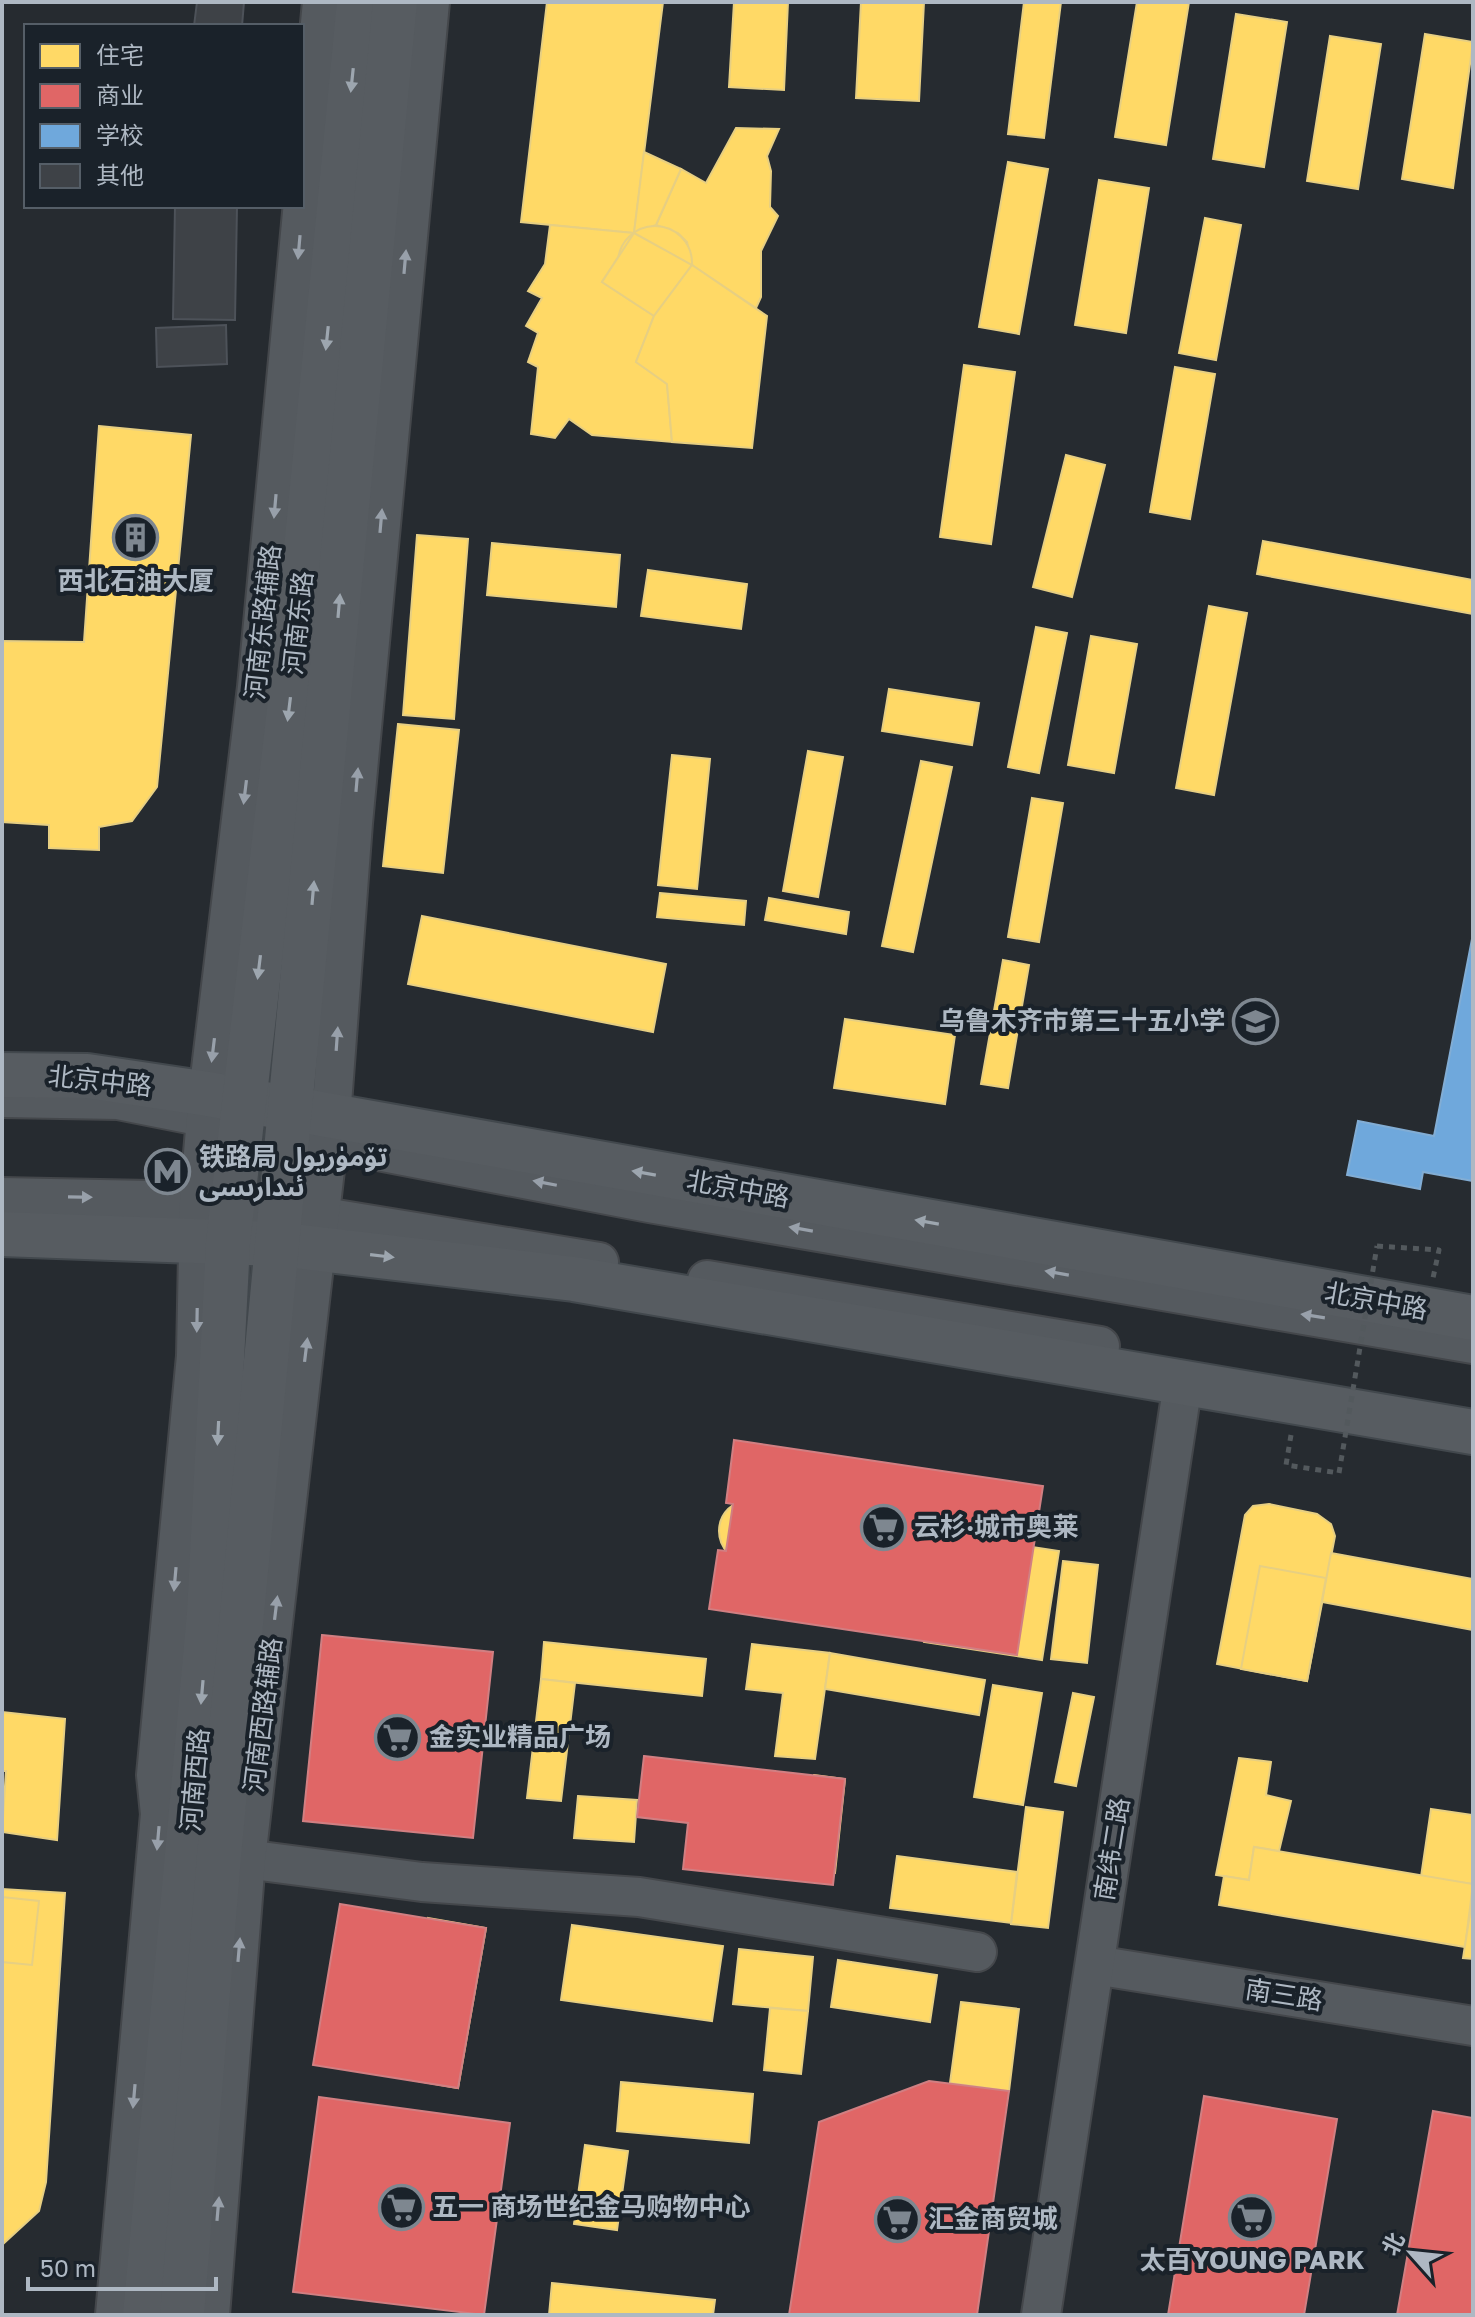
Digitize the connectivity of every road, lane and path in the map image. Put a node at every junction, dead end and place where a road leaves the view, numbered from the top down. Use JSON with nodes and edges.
{"nodes":[{"id":1,"x":322,"y":2,"type":"edge"},
{"id":2,"x":359,"y":2,"type":"edge"},
{"id":3,"x":395,"y":2,"type":"edge"},
{"id":4,"x":430,"y":2,"type":"edge"},
{"id":5,"x":304,"y":192,"type":"edge"},
{"id":6,"x":302,"y":208,"type":"edge"},
{"id":7,"x":2,"y":1075,"type":"edge"},
{"id":8,"x":2,"y":1098,"type":"edge"},
{"id":9,"x":225,"y":1109,"type":"junction"},
{"id":10,"x":310,"y":1125,"type":"junction"},
{"id":11,"x":2,"y":1197,"type":"edge"},
{"id":12,"x":214,"y":1223,"type":"junction"},
{"id":13,"x":299,"y":1230,"type":"junction"},
{"id":14,"x":2,"y":1234,"type":"edge"},
{"id":15,"x":1439,"y":1250,"type":"dead end"},
{"id":16,"x":1473,"y":1318,"type":"edge"},
{"id":17,"x":1473,"y":1344,"type":"edge"},
{"id":18,"x":1183,"y":1383,"type":"junction"},
{"id":19,"x":1473,"y":1412,"type":"edge"},
{"id":20,"x":1473,"y":1432,"type":"edge"},
{"id":21,"x":1286,"y":1465,"type":"dead end"},
{"id":22,"x":233,"y":1857,"type":"junction"},
{"id":23,"x":977,"y":1952,"type":"dead end"},
{"id":24,"x":1095,"y":1965,"type":"junction"},
{"id":25,"x":1473,"y":2026,"type":"edge"},
{"id":26,"x":115,"y":2315,"type":"edge"},
{"id":27,"x":145,"y":2315,"type":"edge"},
{"id":28,"x":182,"y":2315,"type":"edge"},
{"id":29,"x":210,"y":2315,"type":"edge"},
{"id":30,"x":1041,"y":2315,"type":"edge"}],
"edges":[{"from":1,"to":5,"type":"street","name":"河南东路辅路","one_way":true},
{"from":2,"to":9,"type":"main road","name":"河南东路","one_way":true},
{"from":10,"to":3,"type":"main road","name":"河南东路","one_way":true},
{"from":10,"to":4,"type":"street","one_way":true},
{"from":6,"to":9,"type":"street","name":"河南东路辅路","one_way":true},
{"from":7,"to":9,"type":"main road","name":"北京中路"},
{"from":8,"to":9,"type":"street"},
{"from":9,"to":10,"type":"main road","name":"北京中路"},
{"from":9,"to":12,"type":"main road","name":"河南东路"},
{"from":10,"to":13,"type":"main road","name":"河南东路"},
{"from":16,"to":10,"type":"main road","name":"北京中路","one_way":true},
{"from":17,"to":10,"type":"street","one_way":true},
{"from":11,"to":12,"type":"street","one_way":true},
{"from":12,"to":13,"type":"main road"},
{"from":12,"to":14,"type":"main road"},
{"from":12,"to":26,"type":"street","one_way":true},
{"from":12,"to":27,"type":"main road","name":"河南西路","one_way":true},
{"from":13,"to":18,"type":"main road","one_way":true},
{"from":13,"to":19,"type":"street"},
{"from":22,"to":13,"type":"main road","name":"河南西路","one_way":true},
{"from":15,"to":21,"type":"path","bridge":true},
{"from":18,"to":20,"type":"main road"},
{"from":18,"to":24,"type":"street","name":"南纬二路"},
{"from":22,"to":23,"type":"street"},
{"from":22,"to":28,"type":"main road","name":"河南西路"},
{"from":29,"to":22,"type":"street","one_way":true},
{"from":24,"to":25,"type":"street","name":"南三路"},
{"from":24,"to":30,"type":"street","name":"南纬二路"}]}
